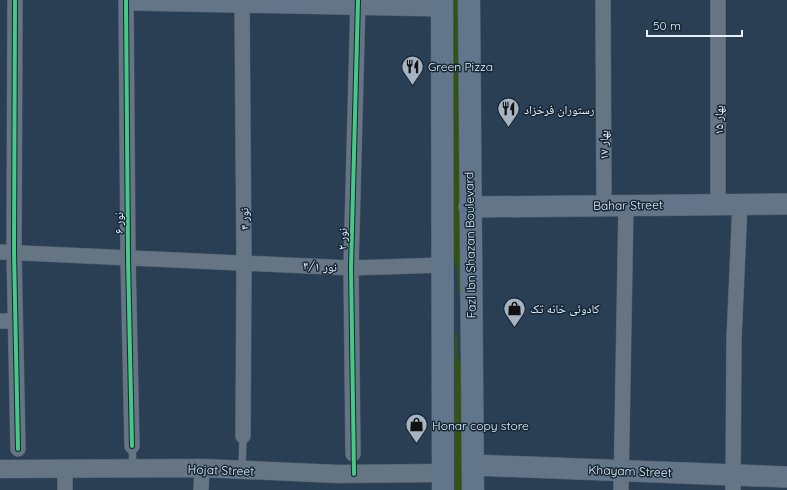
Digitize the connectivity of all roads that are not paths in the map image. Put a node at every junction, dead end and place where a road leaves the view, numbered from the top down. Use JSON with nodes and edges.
{"nodes":[{"id":1,"x":15,"y":0,"type":"edge"},
{"id":2,"x":126,"y":0,"type":"edge"},
{"id":3,"x":142,"y":0,"type":"edge"},
{"id":4,"x":469,"y":0,"type":"edge"},
{"id":5,"x":603,"y":0,"type":"edge"},
{"id":6,"x":718,"y":0,"type":"edge"},
{"id":7,"x":250,"y":2,"type":"edge"},
{"id":8,"x":358,"y":3,"type":"edge"},
{"id":9,"x":442,"y":3,"type":"edge"},
{"id":10,"x":718,"y":204,"type":"junction"},
{"id":11,"x":740,"y":204,"type":"junction"},
{"id":12,"x":787,"y":204,"type":"edge"},
{"id":13,"x":604,"y":205,"type":"junction"},
{"id":14,"x":626,"y":205,"type":"junction"},
{"id":15,"x":469,"y":207,"type":"junction"},
{"id":16,"x":7,"y":252,"type":"edge"},
{"id":17,"x":128,"y":258,"type":"junction"},
{"id":18,"x":244,"y":263,"type":"junction"},
{"id":19,"x":443,"y":264,"type":"junction"},
{"id":20,"x":351,"y":268,"type":"junction"},
{"id":21,"x":471,"y":320,"type":"junction"},
{"id":22,"x":0,"y":321,"type":"edge"},
{"id":23,"x":15,"y":321,"type":"junction"},
{"id":24,"x":443,"y":323,"type":"junction"},
{"id":25,"x":243,"y":436,"type":"joint"},
{"id":26,"x":132,"y":446,"type":"joint"},
{"id":27,"x":353,"y":454,"type":"dead end"},
{"id":28,"x":18,"y":459,"type":"junction"},
{"id":29,"x":473,"y":465,"type":"junction"},
{"id":30,"x":65,"y":468,"type":"junction"},
{"id":31,"x":133,"y":468,"type":"junction"},
{"id":32,"x":202,"y":468,"type":"junction"},
{"id":33,"x":0,"y":469,"type":"edge"},
{"id":34,"x":242,"y":470,"type":"junction"},
{"id":35,"x":787,"y":477,"type":"edge"},
{"id":36,"x":621,"y":480,"type":"edge"},
{"id":37,"x":443,"y":482,"type":"edge"},
{"id":38,"x":733,"y":483,"type":"edge"},
{"id":39,"x":65,"y":490,"type":"edge"},
{"id":40,"x":201,"y":490,"type":"edge"},
{"id":41,"x":473,"y":490,"type":"edge"}],
"edges":[{"from":1,"to":16,"type":"street"},
{"from":2,"to":17,"type":"street","name":"نور ۶"},
{"from":3,"to":7,"type":"main road"},
{"from":4,"to":15,"type":"main road","name":"Fazl Ibn Shazan Boulevard"},
{"from":5,"to":13,"type":"street","name":"بهار ۱۷"},
{"from":6,"to":10,"type":"street","name":"بهار ۱۵"},
{"from":7,"to":8,"type":"main road"},
{"from":7,"to":18,"type":"street","name":"نور ۴"},
{"from":8,"to":9,"type":"main road"},
{"from":8,"to":20,"type":"street","name":"نور ۲"},
{"from":9,"to":19,"type":"main road"},
{"from":10,"to":11,"type":"main road","name":"Bahar Street"},
{"from":10,"to":14,"type":"main road","name":"Bahar Street"},
{"from":11,"to":12,"type":"main road","name":"Bahar Street"},
{"from":11,"to":38,"type":"street"},
{"from":13,"to":14,"type":"main road","name":"Bahar Street"},
{"from":13,"to":15,"type":"main road","name":"Bahar Street"},
{"from":14,"to":36,"type":"street"},
{"from":15,"to":21,"type":"main road","name":"Fazl Ibn Shazan Boulevard"},
{"from":16,"to":17,"type":"street","name":"نور ۴/۱"},
{"from":16,"to":23,"type":"street"},
{"from":17,"to":18,"type":"street","name":"نور ۴/۱"},
{"from":17,"to":26,"type":"street","name":"نور ۶"},
{"from":18,"to":20,"type":"street","name":"نور ۴/۱"},
{"from":18,"to":25,"type":"street","name":"نور ۴"},
{"from":19,"to":20,"type":"street","name":"نور ۴/۱"},
{"from":19,"to":24,"type":"main road"},
{"from":20,"to":27,"type":"street","name":"نور ۲"},
{"from":21,"to":24,"type":"main road"},
{"from":21,"to":29,"type":"main road","name":"Fazl Ibn Shazan Boulevard"},
{"from":22,"to":23,"type":"street"},
{"from":23,"to":28,"type":"street"},
{"from":24,"to":37,"type":"main road"},
{"from":25,"to":34,"type":"lane"},
{"from":26,"to":31,"type":"lane"},
{"from":28,"to":30,"type":"street","name":"Hojat Street"},
{"from":28,"to":33,"type":"street","name":"Hojat Street"},
{"from":29,"to":36,"type":"main road","name":"Khayam Street"},
{"from":29,"to":41,"type":"main road","name":"Fazl Ibn Shazan Boulevard"},
{"from":30,"to":31,"type":"street","name":"Hojat Street"},
{"from":30,"to":39,"type":"street"},
{"from":31,"to":32,"type":"street","name":"Hojat Street"},
{"from":32,"to":34,"type":"street","name":"Hojat Street"},
{"from":32,"to":40,"type":"street"},
{"from":34,"to":37,"type":"street","name":"Hojat Street"},
{"from":35,"to":38,"type":"main road","name":"Khayam Street"},
{"from":36,"to":38,"type":"main road","name":"Khayam Street"}]}
